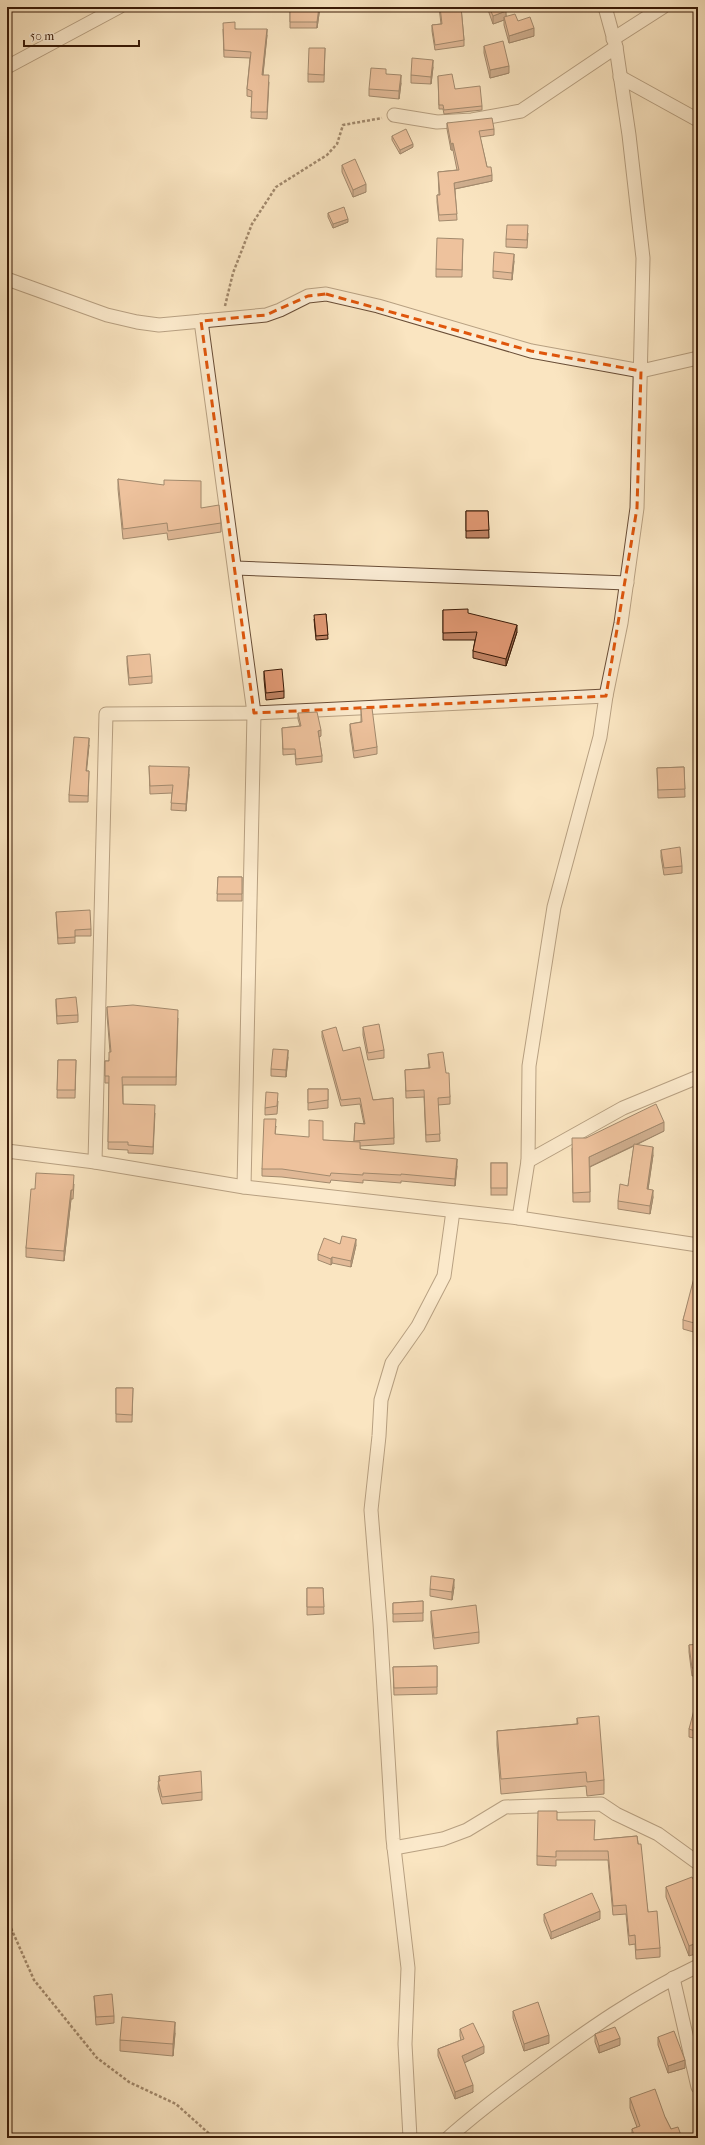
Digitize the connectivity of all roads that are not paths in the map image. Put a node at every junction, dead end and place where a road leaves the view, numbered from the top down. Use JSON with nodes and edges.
{"nodes":[{"id":1,"x":119,"y":7,"type":"edge"},
{"id":2,"x":605,"y":7,"type":"edge"},
{"id":3,"x":663,"y":7,"type":"edge"},
{"id":4,"x":614,"y":43,"type":"junction"},
{"id":5,"x":7,"y":67,"type":"edge"},
{"id":6,"x":620,"y":78,"type":"junction"},
{"id":7,"x":394,"y":115,"type":"road end"},
{"id":8,"x":698,"y":120,"type":"edge"},
{"id":9,"x":7,"y":279,"type":"edge"},
{"id":10,"x":202,"y":321,"type":"junction"},
{"id":11,"x":698,"y":358,"type":"edge"},
{"id":12,"x":641,"y":371,"type":"junction"},
{"id":13,"x":235,"y":568,"type":"junction"},
{"id":14,"x":627,"y":583,"type":"junction"},
{"id":15,"x":606,"y":696,"type":"junction"},
{"id":16,"x":254,"y":713,"type":"junction"},
{"id":17,"x":698,"y":1077,"type":"edge"},
{"id":18,"x":7,"y":1151,"type":"edge"},
{"id":19,"x":528,"y":1161,"type":"junction"},
{"id":20,"x":95,"y":1162,"type":"junction"},
{"id":21,"x":244,"y":1187,"type":"junction"},
{"id":22,"x":453,"y":1211,"type":"junction"},
{"id":23,"x":519,"y":1218,"type":"junction"},
{"id":24,"x":698,"y":1245,"type":"edge"},
{"id":25,"x":394,"y":1848,"type":"junction"},
{"id":26,"x":698,"y":1863,"type":"edge"},
{"id":27,"x":698,"y":1966,"type":"edge"},
{"id":28,"x":673,"y":1978,"type":"junction"},
{"id":29,"x":698,"y":2087,"type":"edge"},
{"id":30,"x":410,"y":2138,"type":"edge"},
{"id":31,"x":448,"y":2138,"type":"edge"}],
"edges":[{"from":1,"to":5,"type":"street"},
{"from":2,"to":4,"type":"street"},
{"from":3,"to":4,"type":"street"},
{"from":4,"to":6,"type":"street"},
{"from":4,"to":7,"type":"street"},
{"from":6,"to":8,"type":"street"},
{"from":6,"to":12,"type":"street"},
{"from":9,"to":10,"type":"street"},
{"from":10,"to":12,"type":"street"},
{"from":10,"to":13,"type":"street"},
{"from":11,"to":12,"type":"street"},
{"from":12,"to":14,"type":"street"},
{"from":13,"to":14,"type":"street"},
{"from":13,"to":16,"type":"street"},
{"from":14,"to":15,"type":"street"},
{"from":15,"to":16,"type":"street"},
{"from":15,"to":19,"type":"street"},
{"from":16,"to":20,"type":"street"},
{"from":16,"to":21,"type":"street"},
{"from":17,"to":19,"type":"street"},
{"from":18,"to":20,"type":"street"},
{"from":19,"to":23,"type":"street"},
{"from":20,"to":21,"type":"street"},
{"from":21,"to":22,"type":"street"},
{"from":22,"to":23,"type":"street"},
{"from":22,"to":25,"type":"street"},
{"from":23,"to":24,"type":"street"},
{"from":25,"to":26,"type":"street"},
{"from":25,"to":30,"type":"street"},
{"from":27,"to":28,"type":"street"},
{"from":28,"to":29,"type":"street"},
{"from":28,"to":31,"type":"street"}]}
